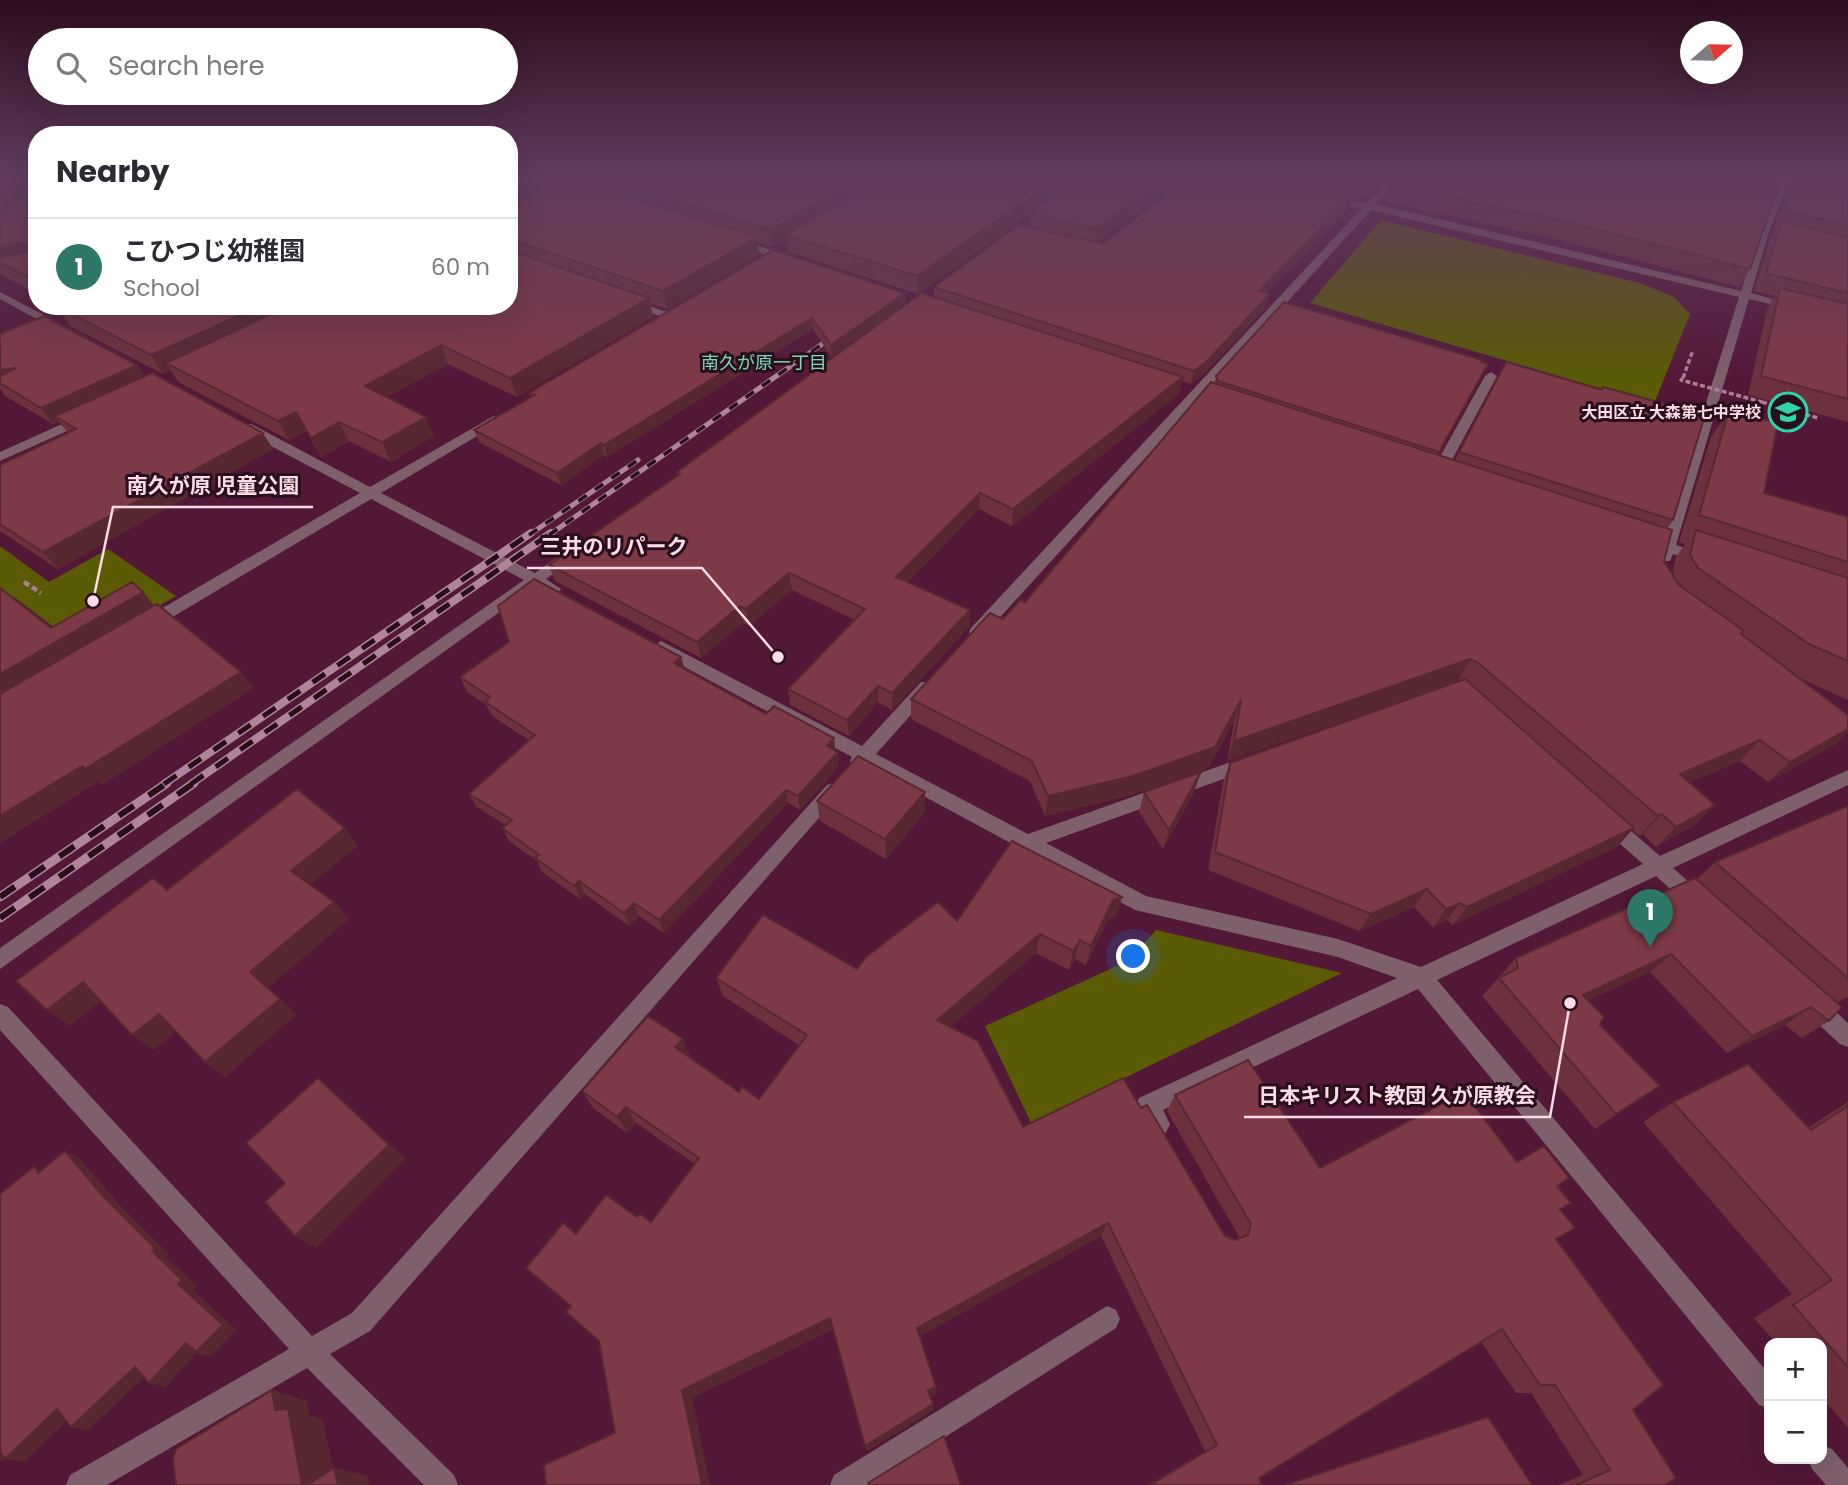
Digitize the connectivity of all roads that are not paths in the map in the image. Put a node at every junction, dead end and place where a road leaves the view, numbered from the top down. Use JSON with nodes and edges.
{"nodes":[{"id":1,"x":744,"y":244,"type":"edge"},
{"id":2,"x":1334,"y":244,"type":"edge"},
{"id":3,"x":1528,"y":244,"type":"edge"},
{"id":4,"x":1760,"y":244,"type":"edge"},
{"id":5,"x":799,"y":262,"type":"edge"},
{"id":6,"x":0,"y":295,"type":"edge"},
{"id":7,"x":1745,"y":295,"type":"junction"},
{"id":8,"x":620,"y":299,"type":"edge"},
{"id":9,"x":681,"y":309,"type":"edge"},
{"id":10,"x":1804,"y":309,"type":"edge"},
{"id":11,"x":28,"y":310,"type":"edge"},
{"id":12,"x":36,"y":315,"type":"edge"},
{"id":13,"x":76,"y":337,"type":"edge"},
{"id":14,"x":1492,"y":376,"type":"dead end"},
{"id":15,"x":101,"y":410,"type":"edge"},
{"id":16,"x":508,"y":412,"type":"edge"},
{"id":17,"x":231,"y":419,"type":"edge"},
{"id":18,"x":0,"y":457,"type":"edge"},
{"id":19,"x":1439,"y":471,"type":"edge"},
{"id":20,"x":372,"y":493,"type":"junction"},
{"id":21,"x":1630,"y":535,"type":"edge"},
{"id":22,"x":581,"y":547,"type":"edge"},
{"id":23,"x":1668,"y":548,"type":"junction"},
{"id":24,"x":1719,"y":565,"type":"edge"},
{"id":25,"x":1662,"y":572,"type":"edge"},
{"id":26,"x":536,"y":580,"type":"junction"},
{"id":27,"x":573,"y":600,"type":"edge"},
{"id":28,"x":132,"y":633,"type":"edge"},
{"id":29,"x":646,"y":639,"type":"edge"},
{"id":30,"x":963,"y":646,"type":"edge"},
{"id":31,"x":936,"y":677,"type":"edge"},
{"id":32,"x":865,"y":754,"type":"junction"},
{"id":33,"x":1260,"y":759,"type":"edge"},
{"id":34,"x":1848,"y":777,"type":"edge"},
{"id":35,"x":1597,"y":811,"type":"edge"},
{"id":36,"x":1025,"y":843,"type":"junction"},
{"id":37,"x":1659,"y":867,"type":"junction"},
{"id":38,"x":1709,"y":911,"type":"edge"},
{"id":39,"x":0,"y":960,"type":"edge"},
{"id":40,"x":1421,"y":977,"type":"junction"},
{"id":41,"x":1798,"y":992,"type":"edge"},
{"id":42,"x":0,"y":1014,"type":"edge"},
{"id":43,"x":1848,"y":1037,"type":"edge"},
{"id":44,"x":1169,"y":1142,"type":"edge"},
{"id":45,"x":1107,"y":1319,"type":"dead end"},
{"id":46,"x":309,"y":1352,"type":"junction"},
{"id":47,"x":1764,"y":1389,"type":"edge"},
{"id":48,"x":1826,"y":1464,"type":"edge"},
{"id":49,"x":80,"y":1485,"type":"edge"},
{"id":50,"x":444,"y":1485,"type":"edge"},
{"id":51,"x":844,"y":1485,"type":"edge"},
{"id":52,"x":1844,"y":1485,"type":"edge"}],
"edges":[{"from":1,"to":5,"type":"street"},
{"from":2,"to":30,"type":"street"},
{"from":3,"to":7,"type":"street"},
{"from":4,"to":7,"type":"street"},
{"from":6,"to":11,"type":"street"},
{"from":7,"to":10,"type":"street"},
{"from":7,"to":23,"type":"street"},
{"from":8,"to":9,"type":"street"},
{"from":12,"to":13,"type":"street"},
{"from":14,"to":19,"type":"street"},
{"from":15,"to":18,"type":"street"},
{"from":16,"to":20,"type":"street"},
{"from":17,"to":20,"type":"street"},
{"from":20,"to":26,"type":"street"},
{"from":20,"to":28,"type":"street"},
{"from":21,"to":23,"type":"street"},
{"from":22,"to":26,"type":"street"},
{"from":23,"to":24,"type":"street"},
{"from":23,"to":25,"type":"street"},
{"from":26,"to":27,"type":"street"},
{"from":26,"to":39,"type":"street"},
{"from":29,"to":32,"type":"street"},
{"from":31,"to":32,"type":"street"},
{"from":32,"to":36,"type":"street"},
{"from":32,"to":46,"type":"street"},
{"from":33,"to":36,"type":"street"},
{"from":34,"to":37,"type":"street"},
{"from":35,"to":37,"type":"street"},
{"from":36,"to":40,"type":"street"},
{"from":37,"to":38,"type":"street"},
{"from":37,"to":40,"type":"street"},
{"from":40,"to":44,"type":"street"},
{"from":40,"to":47,"type":"street"},
{"from":41,"to":43,"type":"street"},
{"from":42,"to":46,"type":"street"},
{"from":45,"to":51,"type":"street"},
{"from":46,"to":49,"type":"street"},
{"from":46,"to":50,"type":"street"},
{"from":48,"to":52,"type":"street"}]}
